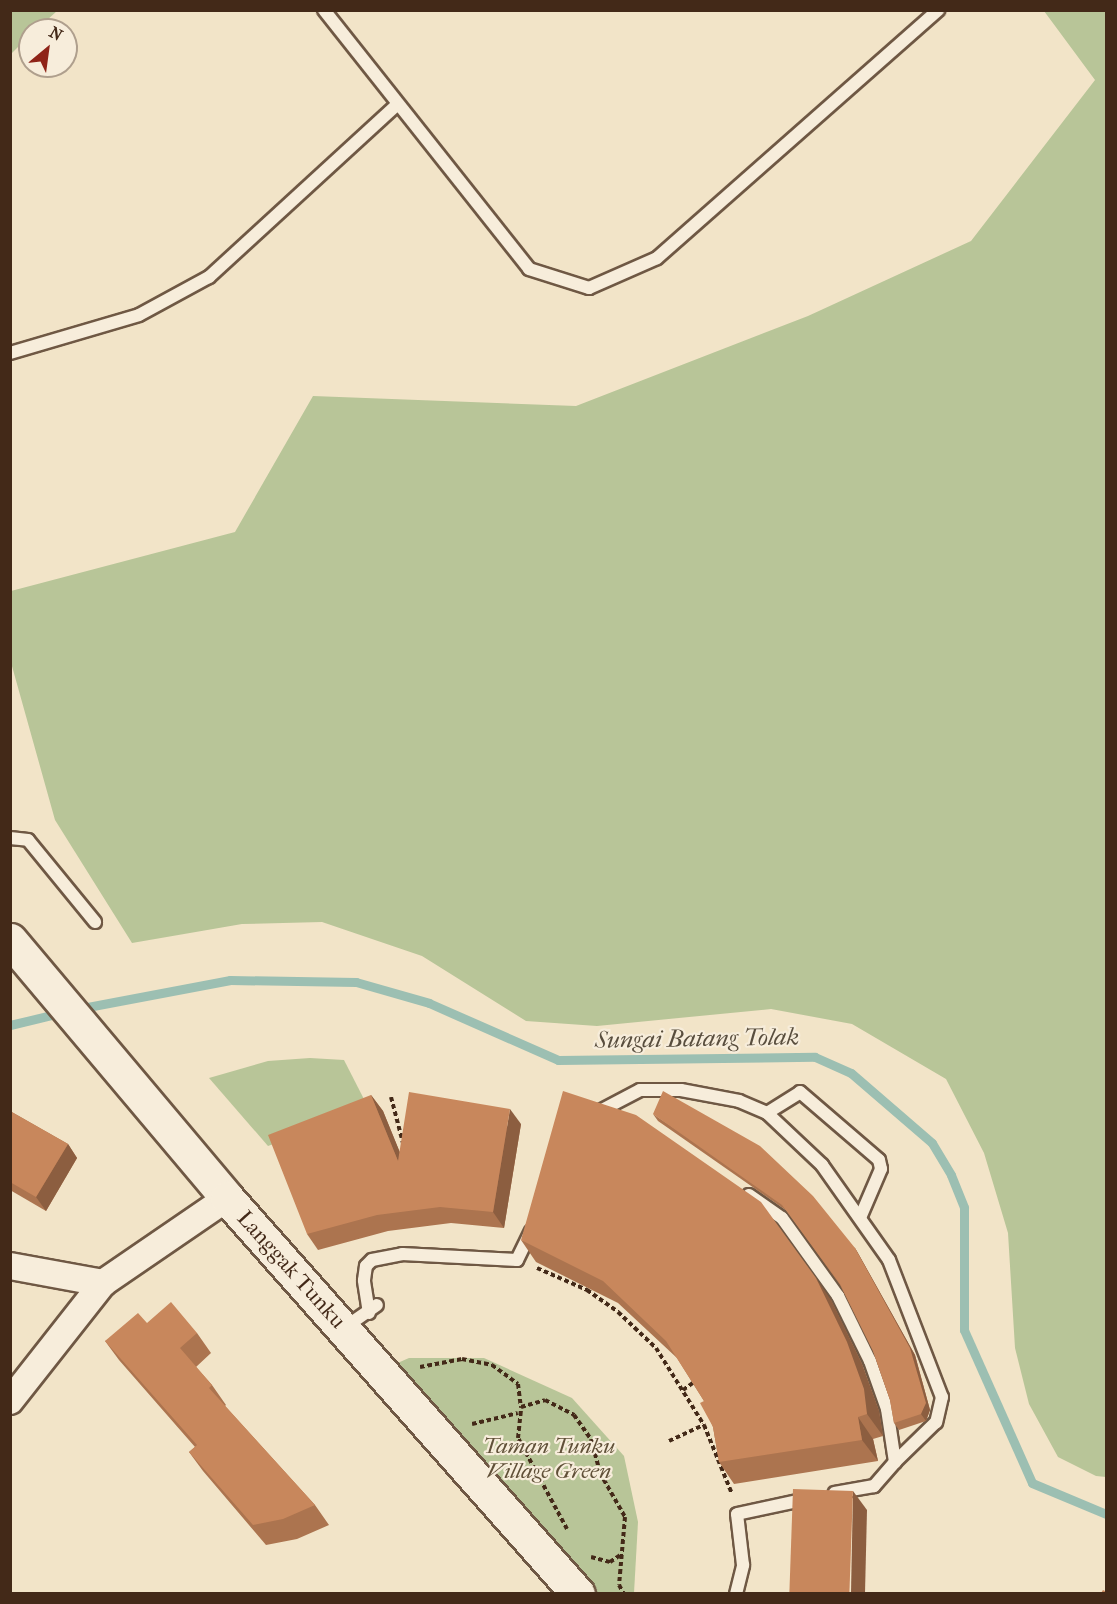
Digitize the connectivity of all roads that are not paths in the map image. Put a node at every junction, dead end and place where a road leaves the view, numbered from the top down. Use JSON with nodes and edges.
{"nodes":[{"id":1,"x":324,"y":10,"type":"edge"},
{"id":2,"x":938,"y":10,"type":"edge"},
{"id":3,"x":397,"y":105,"type":"junction"},
{"id":4,"x":10,"y":353,"type":"edge"},
{"id":5,"x":10,"y":838,"type":"edge"},
{"id":6,"x":95,"y":922,"type":"dead end"},
{"id":7,"x":10,"y":940,"type":"edge"},
{"id":8,"x":767,"y":1113,"type":"junction"},
{"id":9,"x":621,"y":1118,"type":"edge"},
{"id":10,"x":736,"y":1186,"type":"edge"},
{"id":11,"x":227,"y":1198,"type":"junction"},
{"id":12,"x":534,"y":1218,"type":"edge"},
{"id":13,"x":860,"y":1218,"type":"junction"},
{"id":14,"x":10,"y":1266,"type":"edge"},
{"id":15,"x":103,"y":1283,"type":"junction"},
{"id":16,"x":363,"y":1316,"type":"junction"},
{"id":17,"x":10,"y":1401,"type":"edge"},
{"id":18,"x":895,"y":1462,"type":"junction"},
{"id":19,"x":578,"y":1593,"type":"edge"},
{"id":20,"x":736,"y":1593,"type":"edge"}],
"edges":[{"from":1,"to":3,"type":"lane"},
{"from":2,"to":3,"type":"lane"},
{"from":3,"to":4,"type":"lane"},
{"from":5,"to":6,"type":"lane"},
{"from":7,"to":11,"type":"street","name":"Langgak Tunku"},
{"from":8,"to":9,"type":"lane"},
{"from":8,"to":13,"type":"lane"},
{"from":8,"to":13,"type":"lane"},
{"from":10,"to":18,"type":"lane"},
{"from":11,"to":15,"type":"street"},
{"from":11,"to":16,"type":"street","name":"Langgak Tunku"},
{"from":12,"to":16,"type":"lane"},
{"from":13,"to":18,"type":"lane"},
{"from":14,"to":15,"type":"street"},
{"from":15,"to":17,"type":"street"},
{"from":16,"to":19,"type":"street","name":"Langgak Tunku"},
{"from":18,"to":20,"type":"lane"}]}
